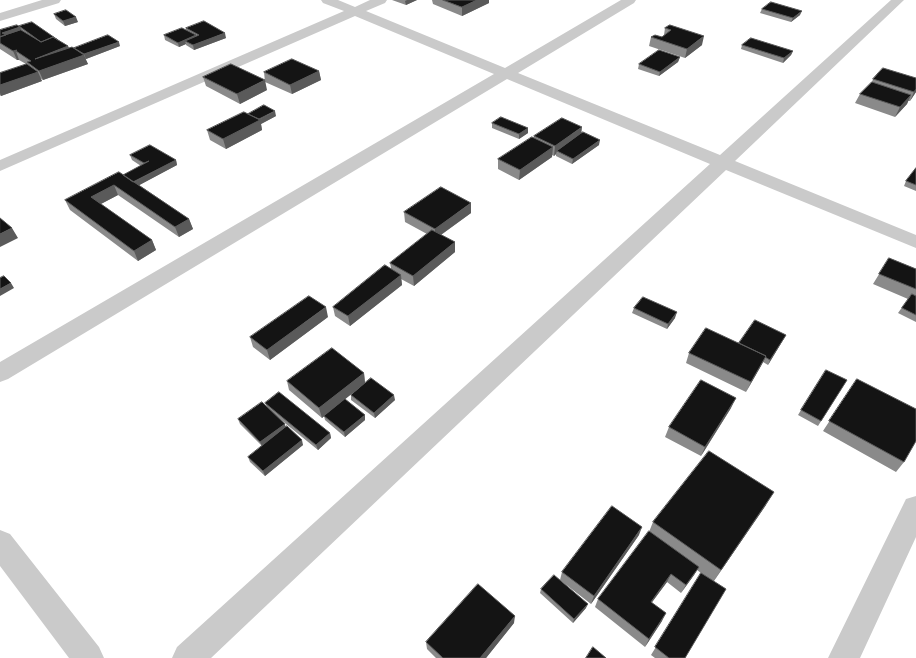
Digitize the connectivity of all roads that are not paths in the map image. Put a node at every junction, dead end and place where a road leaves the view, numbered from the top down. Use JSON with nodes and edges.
{"nodes":[{"id":1,"x":55,"y":0,"type":"edge"},
{"id":2,"x":326,"y":0,"type":"edge"},
{"id":3,"x":381,"y":0,"type":"edge"},
{"id":4,"x":630,"y":0,"type":"edge"},
{"id":5,"x":898,"y":0,"type":"edge"},
{"id":6,"x":355,"y":11,"type":"junction"},
{"id":7,"x":0,"y":18,"type":"edge"},
{"id":8,"x":506,"y":73,"type":"junction"},
{"id":9,"x":722,"y":162,"type":"junction"},
{"id":10,"x":0,"y":166,"type":"edge"},
{"id":11,"x":916,"y":242,"type":"edge"},
{"id":12,"x":0,"y":373,"type":"edge"},
{"id":13,"x":916,"y":508,"type":"edge"},
{"id":14,"x":0,"y":543,"type":"edge"},
{"id":15,"x":88,"y":658,"type":"edge"},
{"id":16,"x":188,"y":658,"type":"edge"},
{"id":17,"x":844,"y":658,"type":"edge"}],
"edges":[{"from":1,"to":7,"type":"street"},
{"from":2,"to":6,"type":"street"},
{"from":3,"to":6,"type":"street"},
{"from":4,"to":8,"type":"street"},
{"from":5,"to":9,"type":"street"},
{"from":6,"to":8,"type":"street"},
{"from":6,"to":10,"type":"street"},
{"from":8,"to":9,"type":"street"},
{"from":8,"to":12,"type":"street"},
{"from":9,"to":11,"type":"street"},
{"from":9,"to":16,"type":"street"},
{"from":13,"to":17,"type":"street"},
{"from":14,"to":15,"type":"street"}]}
